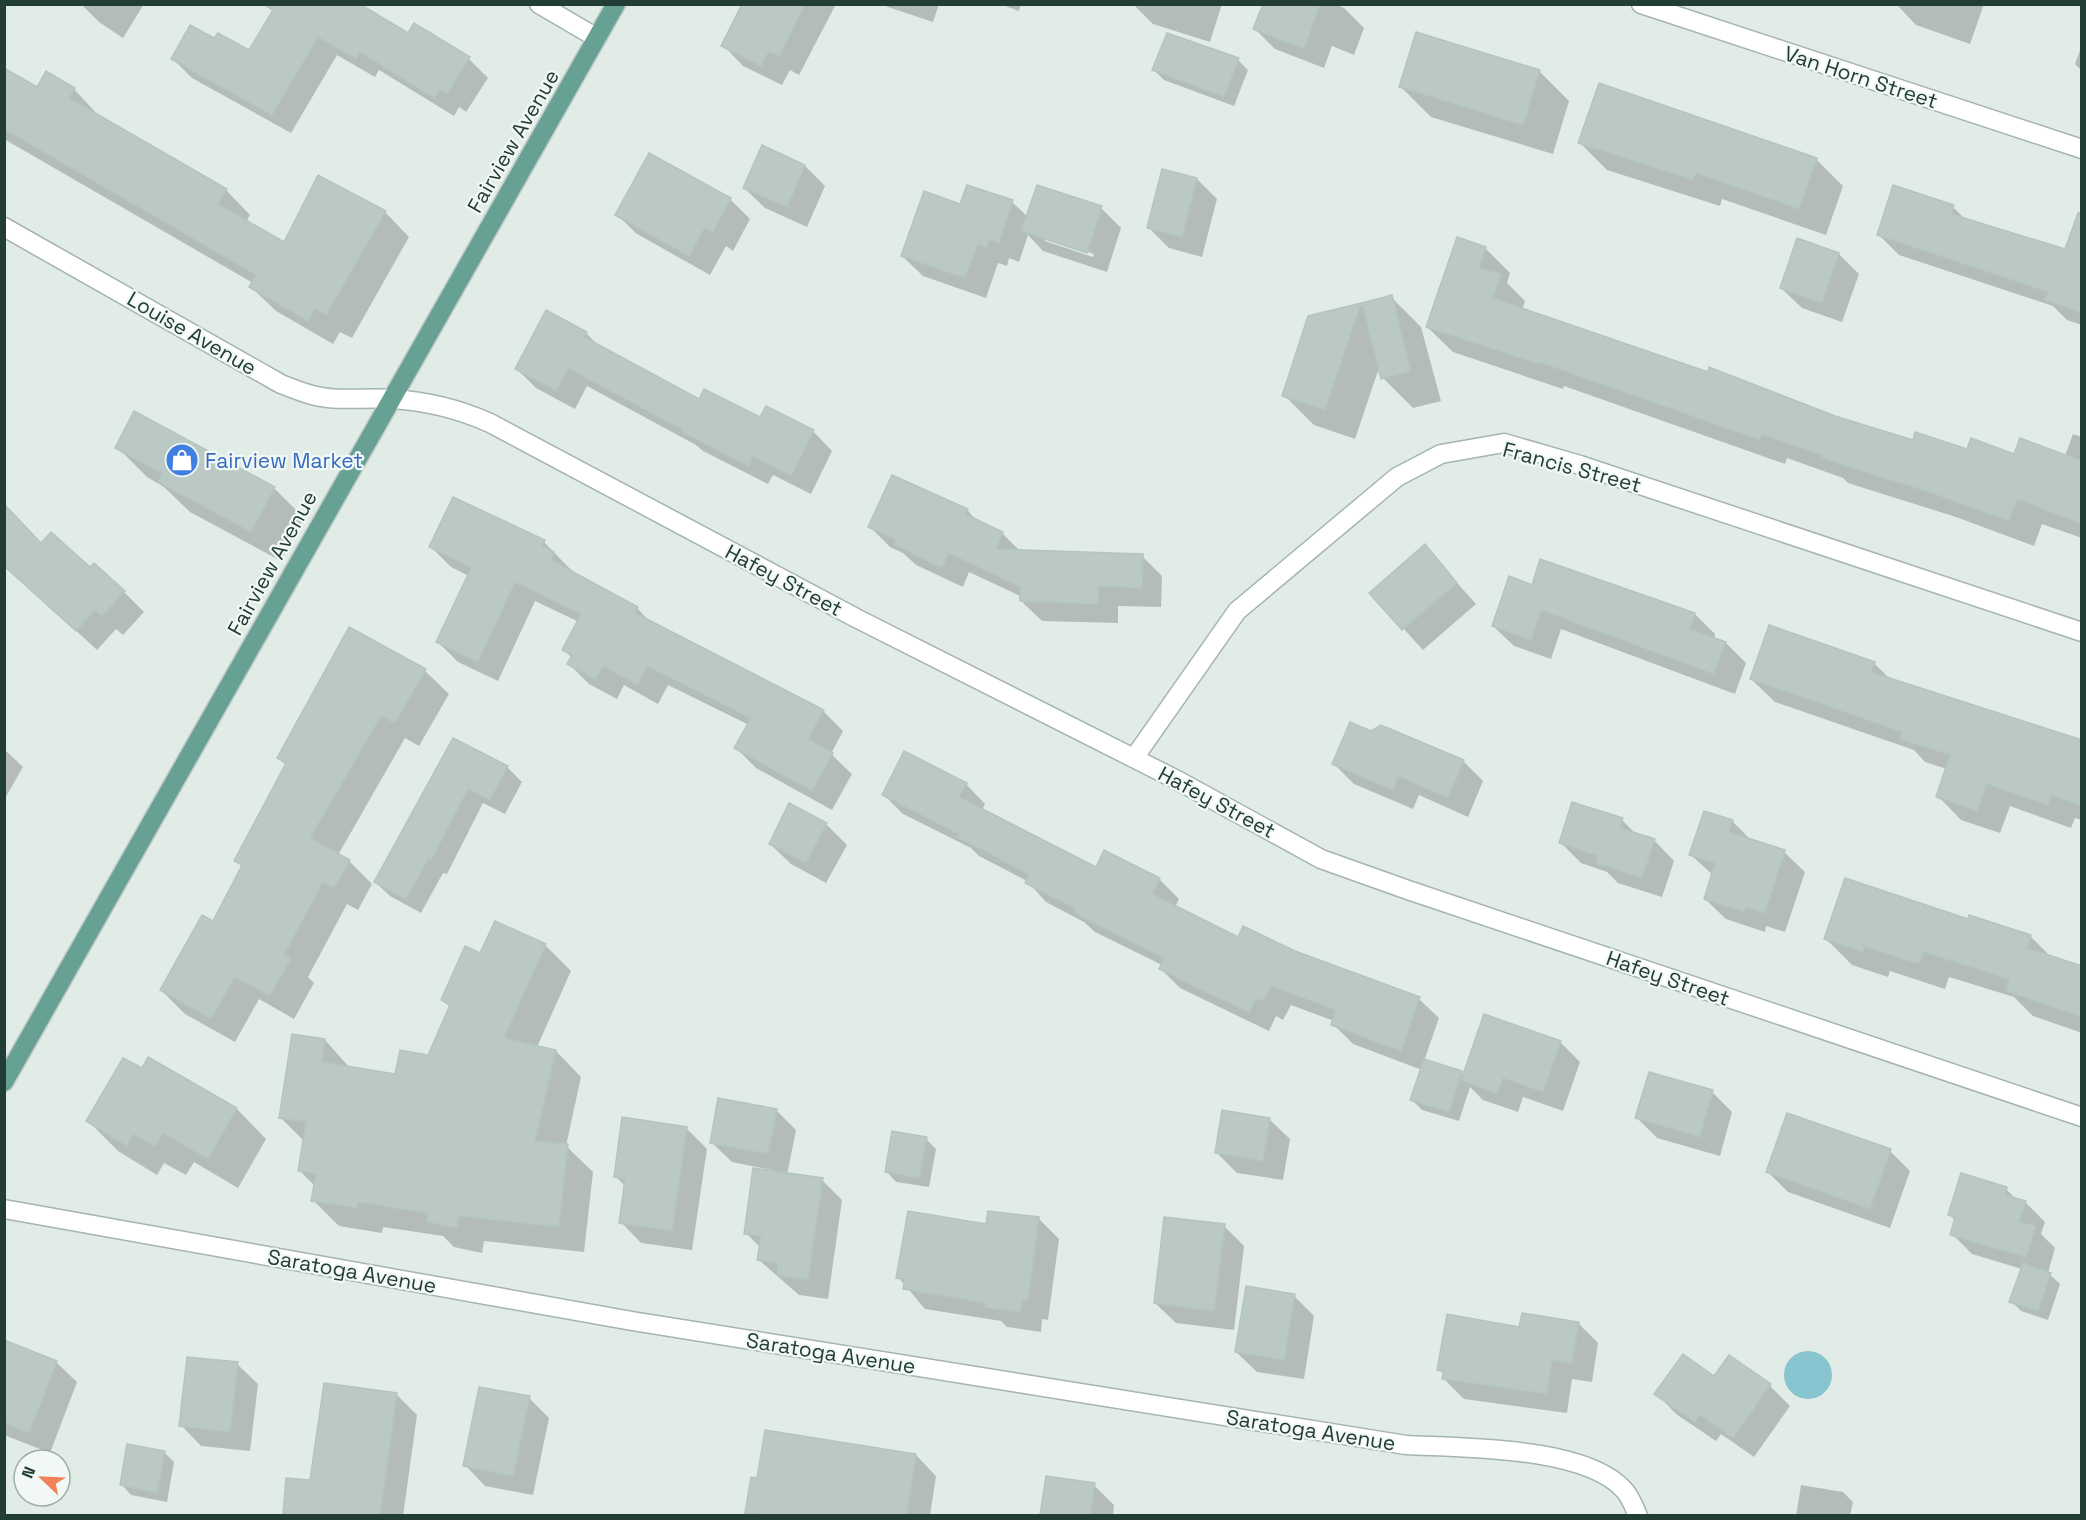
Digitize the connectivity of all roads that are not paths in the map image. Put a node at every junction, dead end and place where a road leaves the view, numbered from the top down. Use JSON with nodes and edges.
{"nodes":[{"id":1,"x":539,"y":4,"type":"edge"},
{"id":2,"x":616,"y":4,"type":"edge"},
{"id":3,"x":1641,"y":4,"type":"edge"},
{"id":4,"x":597,"y":38,"type":"junction"},
{"id":5,"x":2082,"y":149,"type":"edge"},
{"id":6,"x":4,"y":227,"type":"edge"},
{"id":7,"x":391,"y":399,"type":"junction"},
{"id":8,"x":2082,"y":632,"type":"edge"},
{"id":9,"x":1134,"y":758,"type":"junction"},
{"id":10,"x":4,"y":1082,"type":"edge"},
{"id":11,"x":2082,"y":1117,"type":"edge"},
{"id":12,"x":4,"y":1209,"type":"edge"},
{"id":13,"x":1638,"y":1515,"type":"edge"}],
"edges":[{"from":1,"to":4,"type":"street"},
{"from":2,"to":4,"type":"main road","name":"Fairview Avenue"},
{"from":3,"to":5,"type":"street","name":"Van Horn Street"},
{"from":4,"to":7,"type":"main road","name":"Fairview Avenue"},
{"from":6,"to":7,"type":"street","name":"Louise Avenue"},
{"from":7,"to":9,"type":"street","name":"Hafey Street"},
{"from":7,"to":10,"type":"main road","name":"Fairview Avenue"},
{"from":8,"to":9,"type":"street","name":"Francis Street"},
{"from":9,"to":11,"type":"street","name":"Hafey Street"},
{"from":12,"to":13,"type":"street","name":"Saratoga Avenue"}]}
